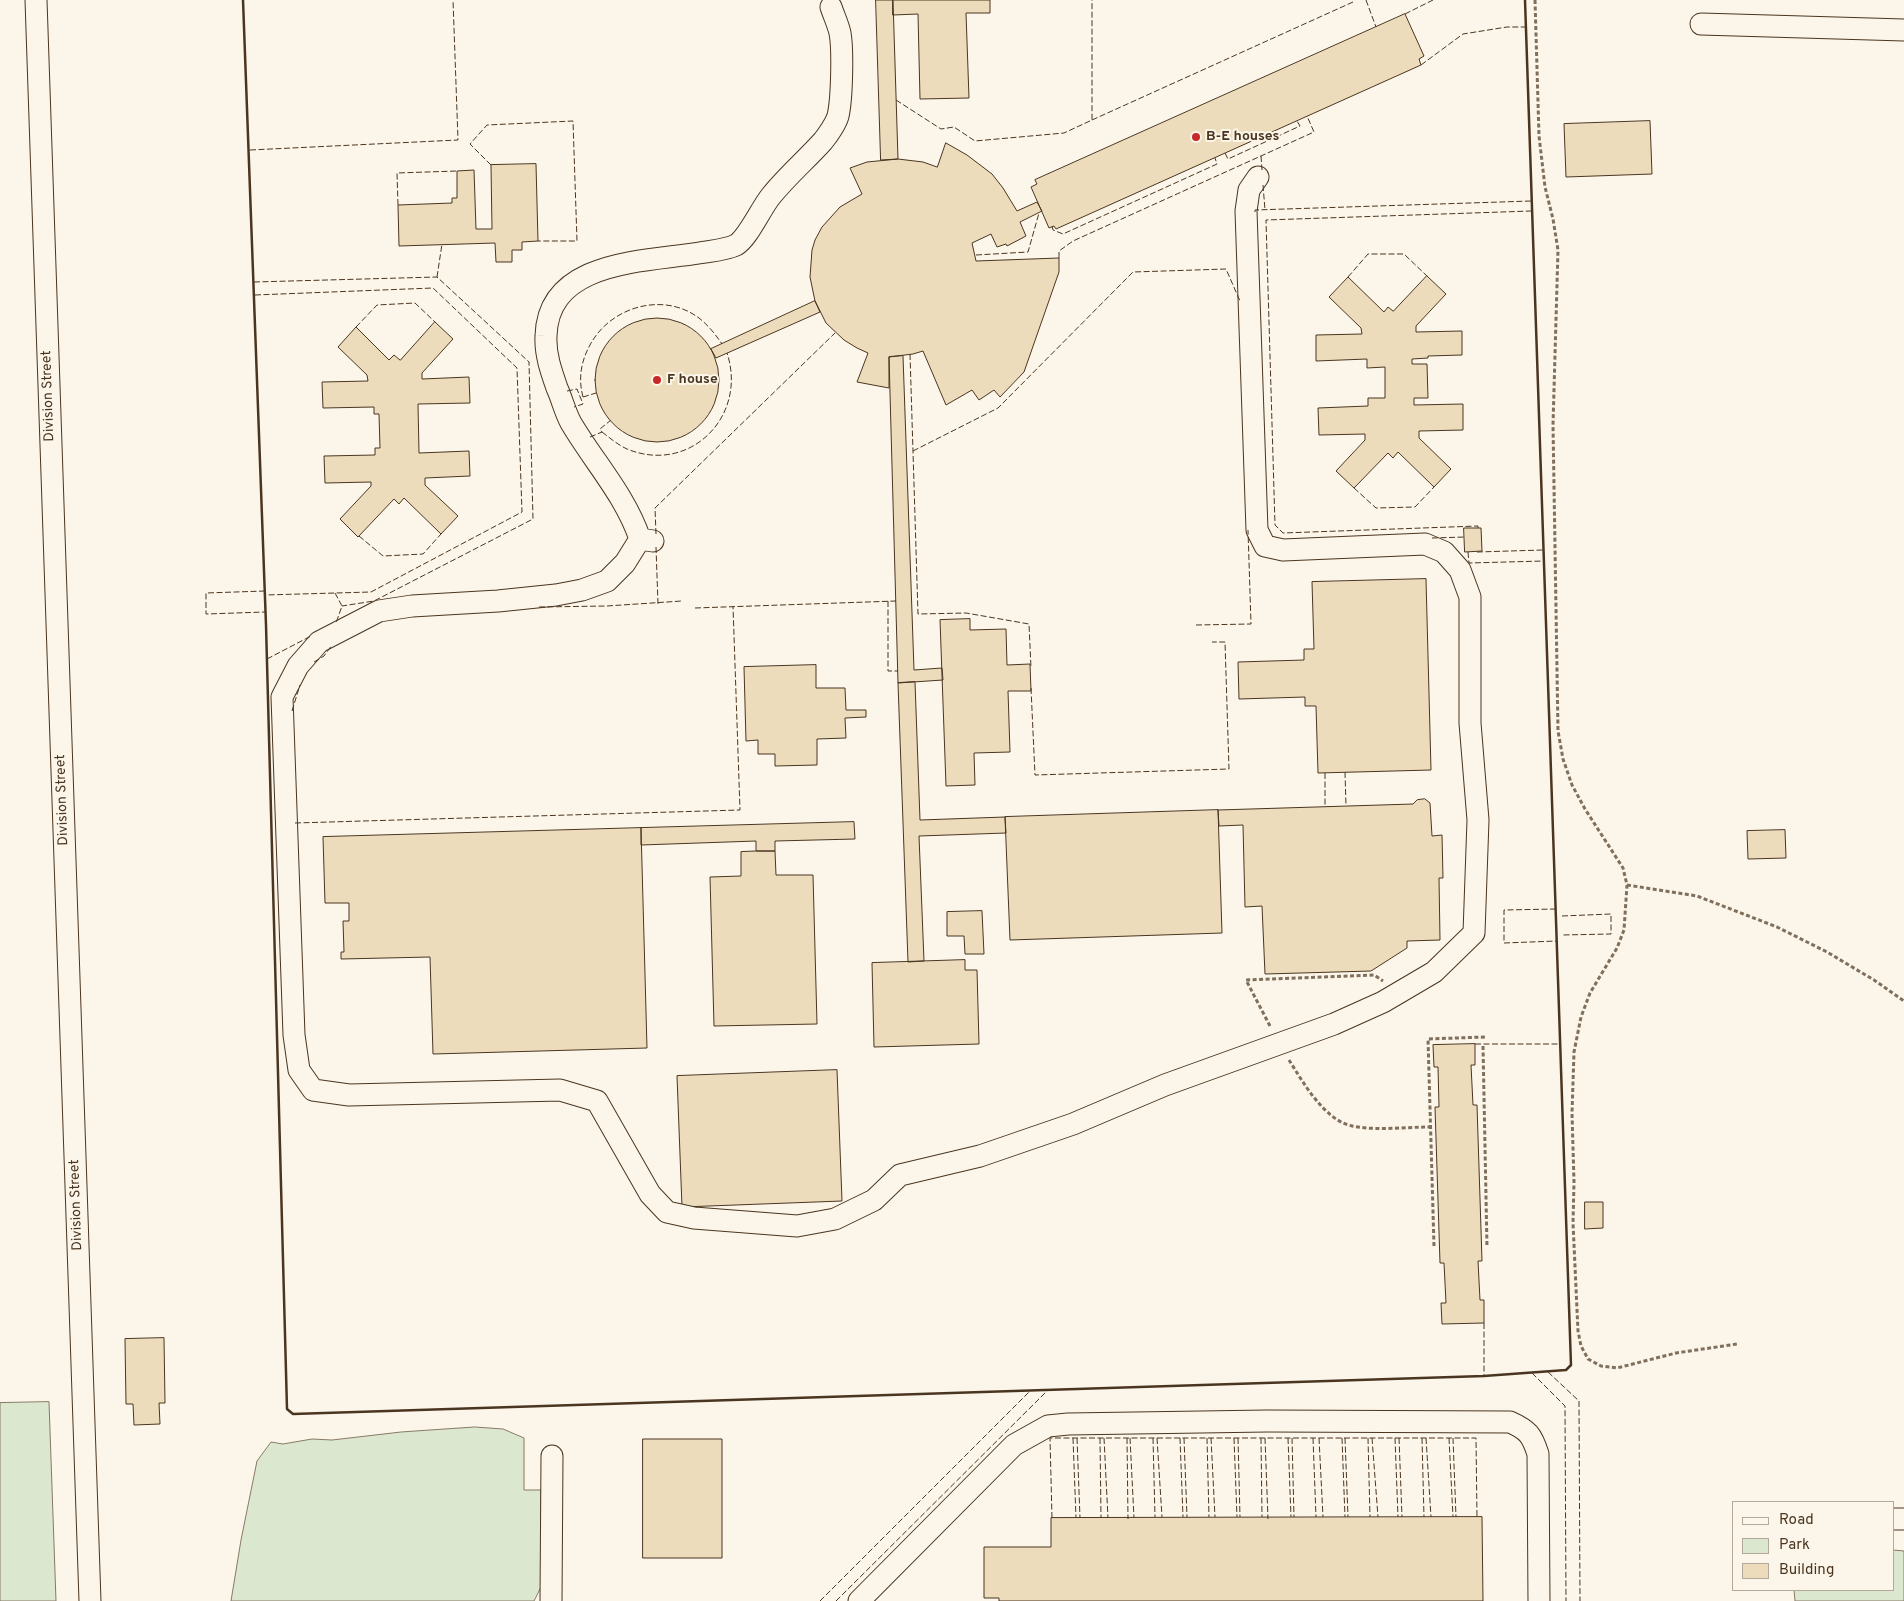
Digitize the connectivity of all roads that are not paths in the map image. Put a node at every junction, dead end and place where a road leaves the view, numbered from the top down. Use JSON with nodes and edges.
{"nodes":[{"id":1,"x":36,"y":0,"type":"edge"},
{"id":2,"x":831,"y":8,"type":"dead end"},
{"id":3,"x":1701,"y":24,"type":"dead end"},
{"id":4,"x":1904,"y":30,"type":"edge"},
{"id":5,"x":1258,"y":177,"type":"dead end"},
{"id":6,"x":552,"y":1456,"type":"dead end"},
{"id":7,"x":90,"y":1601,"type":"edge"},
{"id":8,"x":551,"y":1601,"type":"edge"},
{"id":9,"x":859,"y":1601,"type":"edge"},
{"id":10,"x":1539,"y":1601,"type":"edge"}],
"edges":[{"from":1,"to":7,"type":"street","name":"Division Street"},
{"from":2,"to":5,"type":"street"},
{"from":3,"to":4,"type":"street"},
{"from":6,"to":8,"type":"street"},
{"from":9,"to":10,"type":"street"}]}
